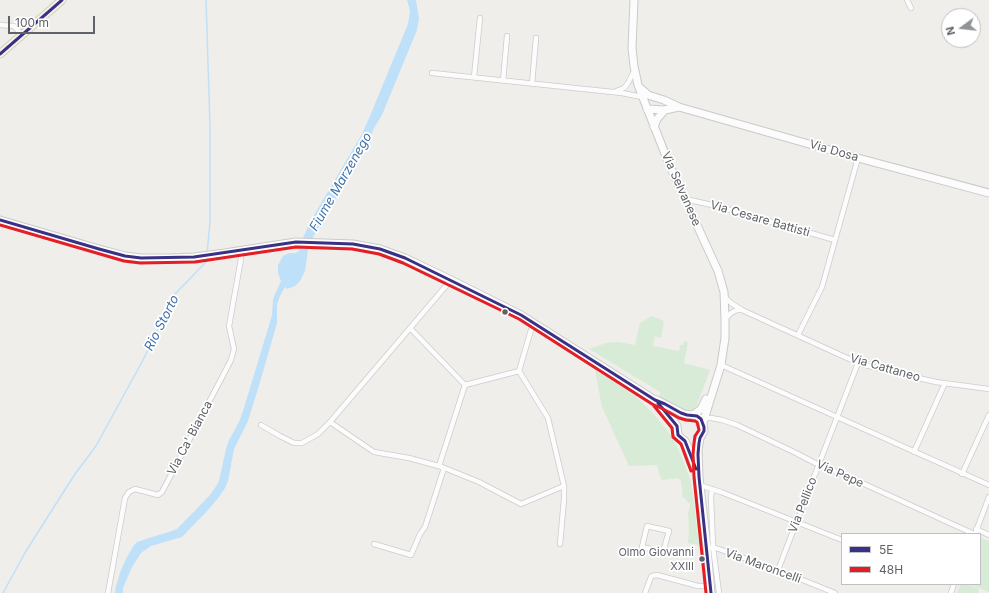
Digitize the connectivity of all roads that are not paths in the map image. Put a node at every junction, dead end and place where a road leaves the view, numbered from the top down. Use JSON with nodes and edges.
{"nodes":[{"id":1,"x":62,"y":0,"type":"edge"},
{"id":2,"x":634,"y":0,"type":"edge"},
{"id":3,"x":907,"y":0,"type":"edge"},
{"id":4,"x":912,"y":8,"type":"dead end"},
{"id":5,"x":480,"y":18,"type":"dead end"},
{"id":6,"x":0,"y":25,"type":"edge"},
{"id":7,"x":22,"y":35,"type":"junction"},
{"id":8,"x":507,"y":36,"type":"dead end"},
{"id":9,"x":536,"y":38,"type":"dead end"},
{"id":10,"x":0,"y":54,"type":"edge"},
{"id":11,"x":635,"y":69,"type":"junction"},
{"id":12,"x":432,"y":73,"type":"dead end"},
{"id":13,"x":474,"y":78,"type":"junction"},
{"id":14,"x":503,"y":81,"type":"junction"},
{"id":15,"x":532,"y":84,"type":"junction"},
{"id":16,"x":638,"y":84,"type":"junction"},
{"id":17,"x":612,"y":92,"type":"junction"},
{"id":18,"x":642,"y":98,"type":"junction"},
{"id":19,"x":664,"y":100,"type":"junction"},
{"id":20,"x":679,"y":107,"type":"junction"},
{"id":21,"x":647,"y":109,"type":"junction"},
{"id":22,"x":665,"y":110,"type":"junction"},
{"id":23,"x":654,"y":127,"type":"junction"},
{"id":24,"x":858,"y":158,"type":"junction"},
{"id":25,"x":989,"y":193,"type":"edge"},
{"id":26,"x":686,"y":202,"type":"junction"},
{"id":27,"x":0,"y":220,"type":"edge"},
{"id":28,"x":835,"y":240,"type":"junction"},
{"id":29,"x":243,"y":250,"type":"junction"},
{"id":30,"x":451,"y":280,"type":"junction"},
{"id":31,"x":724,"y":296,"type":"junction"},
{"id":32,"x":725,"y":305,"type":"junction"},
{"id":33,"x":742,"y":310,"type":"junction"},
{"id":34,"x":725,"y":319,"type":"junction"},
{"id":35,"x":535,"y":324,"type":"junction"},
{"id":36,"x":410,"y":328,"type":"junction"},
{"id":37,"x":798,"y":335,"type":"junction"},
{"id":38,"x":858,"y":363,"type":"junction"},
{"id":39,"x":721,"y":365,"type":"junction"},
{"id":40,"x":519,"y":371,"type":"junction"},
{"id":41,"x":716,"y":378,"type":"junction"},
{"id":42,"x":945,"y":383,"type":"junction"},
{"id":43,"x":465,"y":385,"type":"junction"},
{"id":44,"x":989,"y":389,"type":"edge"},
{"id":45,"x":655,"y":400,"type":"junction"},
{"id":46,"x":690,"y":415,"type":"junction"},
{"id":47,"x":989,"y":415,"type":"edge"},
{"id":48,"x":837,"y":417,"type":"junction"},
{"id":49,"x":704,"y":421,"type":"junction"},
{"id":50,"x":330,"y":422,"type":"junction"},
{"id":51,"x":261,"y":425,"type":"dead end"},
{"id":52,"x":677,"y":426,"type":"junction"},
{"id":53,"x":700,"y":438,"type":"junction"},
{"id":54,"x":685,"y":441,"type":"junction"},
{"id":55,"x":914,"y":452,"type":"junction"},
{"id":56,"x":819,"y":464,"type":"junction"},
{"id":57,"x":442,"y":467,"type":"junction"},
{"id":58,"x":962,"y":474,"type":"junction"},
{"id":59,"x":699,"y":477,"type":"junction"},
{"id":60,"x":700,"y":485,"type":"junction"},
{"id":61,"x":564,"y":486,"type":"junction"},
{"id":62,"x":989,"y":486,"type":"edge"},
{"id":63,"x":712,"y":489,"type":"junction"},
{"id":64,"x":989,"y":497,"type":"edge"},
{"id":65,"x":796,"y":522,"type":"junction"},
{"id":66,"x":975,"y":532,"type":"edge"},
{"id":67,"x":841,"y":540,"type":"edge"},
{"id":68,"x":374,"y":544,"type":"dead end"},
{"id":69,"x":560,"y":544,"type":"dead end"},
{"id":70,"x":642,"y":547,"type":"joint"},
{"id":71,"x":710,"y":548,"type":"junction"},
{"id":72,"x":778,"y":570,"type":"junction"},
{"id":73,"x":711,"y":589,"type":"edge"},
{"id":74,"x":108,"y":593,"type":"edge"},
{"id":75,"x":645,"y":593,"type":"edge"},
{"id":76,"x":719,"y":593,"type":"edge"},
{"id":77,"x":835,"y":593,"type":"edge"}],
"edges":[{"from":1,"to":7,"type":"main road"},
{"from":2,"to":11,"type":"street","name":"Via Selvanese"},
{"from":3,"to":4,"type":"street"},
{"from":5,"to":13,"type":"street"},
{"from":6,"to":7,"type":"street"},
{"from":7,"to":10,"type":"main road"},
{"from":8,"to":14,"type":"street"},
{"from":9,"to":15,"type":"street"},
{"from":11,"to":16,"type":"street","name":"Via Selvanese"},
{"from":11,"to":17,"type":"street"},
{"from":12,"to":13,"type":"street"},
{"from":13,"to":14,"type":"street"},
{"from":14,"to":15,"type":"street"},
{"from":15,"to":17,"type":"street"},
{"from":16,"to":18,"type":"street","name":"Via Selvanese"},
{"from":16,"to":19,"type":"street","name":"Via Dosa"},
{"from":17,"to":18,"type":"street"},
{"from":18,"to":21,"type":"street","name":"Via Selvanese"},
{"from":19,"to":20,"type":"street","name":"Via Dosa"},
{"from":19,"to":21,"type":"street"},
{"from":20,"to":22,"type":"street"},
{"from":20,"to":24,"type":"street","name":"Via Dosa"},
{"from":21,"to":22,"type":"street"},
{"from":21,"to":23,"type":"street","name":"Via Selvanese"},
{"from":22,"to":23,"type":"street"},
{"from":23,"to":26,"type":"street","name":"Via Selvanese"},
{"from":24,"to":25,"type":"street","name":"Via Dosa"},
{"from":24,"to":28,"type":"street"},
{"from":26,"to":28,"type":"street","name":"Via Cesare Battisti"},
{"from":26,"to":31,"type":"street","name":"Via Selvanese"},
{"from":27,"to":29,"type":"street"},
{"from":28,"to":37,"type":"street"},
{"from":29,"to":30,"type":"street"},
{"from":29,"to":74,"type":"street","name":"Via Ca' Bianca"},
{"from":30,"to":35,"type":"street"},
{"from":30,"to":36,"type":"street"},
{"from":31,"to":32,"type":"street","name":"Via Selvanese"},
{"from":31,"to":33,"type":"street","name":"Via Cattaneo"},
{"from":32,"to":33,"type":"street","name":"Via Cattaneo"},
{"from":32,"to":34,"type":"street","name":"Via Selvanese"},
{"from":33,"to":34,"type":"street"},
{"from":33,"to":37,"type":"street","name":"Via Cattaneo"},
{"from":34,"to":39,"type":"street","name":"Via Selvanese"},
{"from":35,"to":40,"type":"street"},
{"from":35,"to":45,"type":"street"},
{"from":36,"to":43,"type":"street"},
{"from":36,"to":50,"type":"street"},
{"from":37,"to":38,"type":"street","name":"Via Cattaneo"},
{"from":38,"to":42,"type":"street","name":"Via Cattaneo"},
{"from":38,"to":48,"type":"street","name":"Via Pellico"},
{"from":39,"to":41,"type":"street","name":"Via Selvanese"},
{"from":39,"to":48,"type":"street"},
{"from":40,"to":43,"type":"street"},
{"from":40,"to":61,"type":"street"},
{"from":41,"to":46,"type":"street","name":"Via Selvanese"},
{"from":41,"to":49,"type":"street","name":"Via Selvanese"},
{"from":42,"to":44,"type":"street","name":"Via Cattaneo"},
{"from":42,"to":55,"type":"street"},
{"from":43,"to":57,"type":"street"},
{"from":45,"to":46,"type":"street"},
{"from":45,"to":52,"type":"street"},
{"from":46,"to":49,"type":"street"},
{"from":46,"to":52,"type":"street"},
{"from":47,"to":58,"type":"street"},
{"from":48,"to":55,"type":"street"},
{"from":48,"to":56,"type":"street","name":"Via Pellico"},
{"from":49,"to":53,"type":"street"},
{"from":49,"to":56,"type":"street","name":"Via Pepe"},
{"from":50,"to":51,"type":"street"},
{"from":50,"to":57,"type":"street"},
{"from":52,"to":54,"type":"street"},
{"from":53,"to":54,"type":"street"},
{"from":53,"to":59,"type":"street"},
{"from":54,"to":59,"type":"street"},
{"from":55,"to":58,"type":"street"},
{"from":56,"to":65,"type":"street","name":"Via Pellico"},
{"from":56,"to":66,"type":"street","name":"Via Pepe"},
{"from":57,"to":61,"type":"street"},
{"from":57,"to":68,"type":"street"},
{"from":58,"to":62,"type":"street"},
{"from":59,"to":60,"type":"street"},
{"from":60,"to":63,"type":"street"},
{"from":60,"to":71,"type":"street"},
{"from":61,"to":69,"type":"street"},
{"from":63,"to":65,"type":"street"},
{"from":63,"to":71,"type":"street"},
{"from":64,"to":66,"type":"street"},
{"from":65,"to":67,"type":"street"},
{"from":65,"to":72,"type":"street","name":"Via Pellico"},
{"from":70,"to":70,"type":"street"},
{"from":71,"to":72,"type":"street","name":"Via Maroncelli"},
{"from":71,"to":73,"type":"street"},
{"from":71,"to":76,"type":"street"},
{"from":72,"to":77,"type":"street","name":"Via Maroncelli"},
{"from":73,"to":75,"type":"street"}]}
